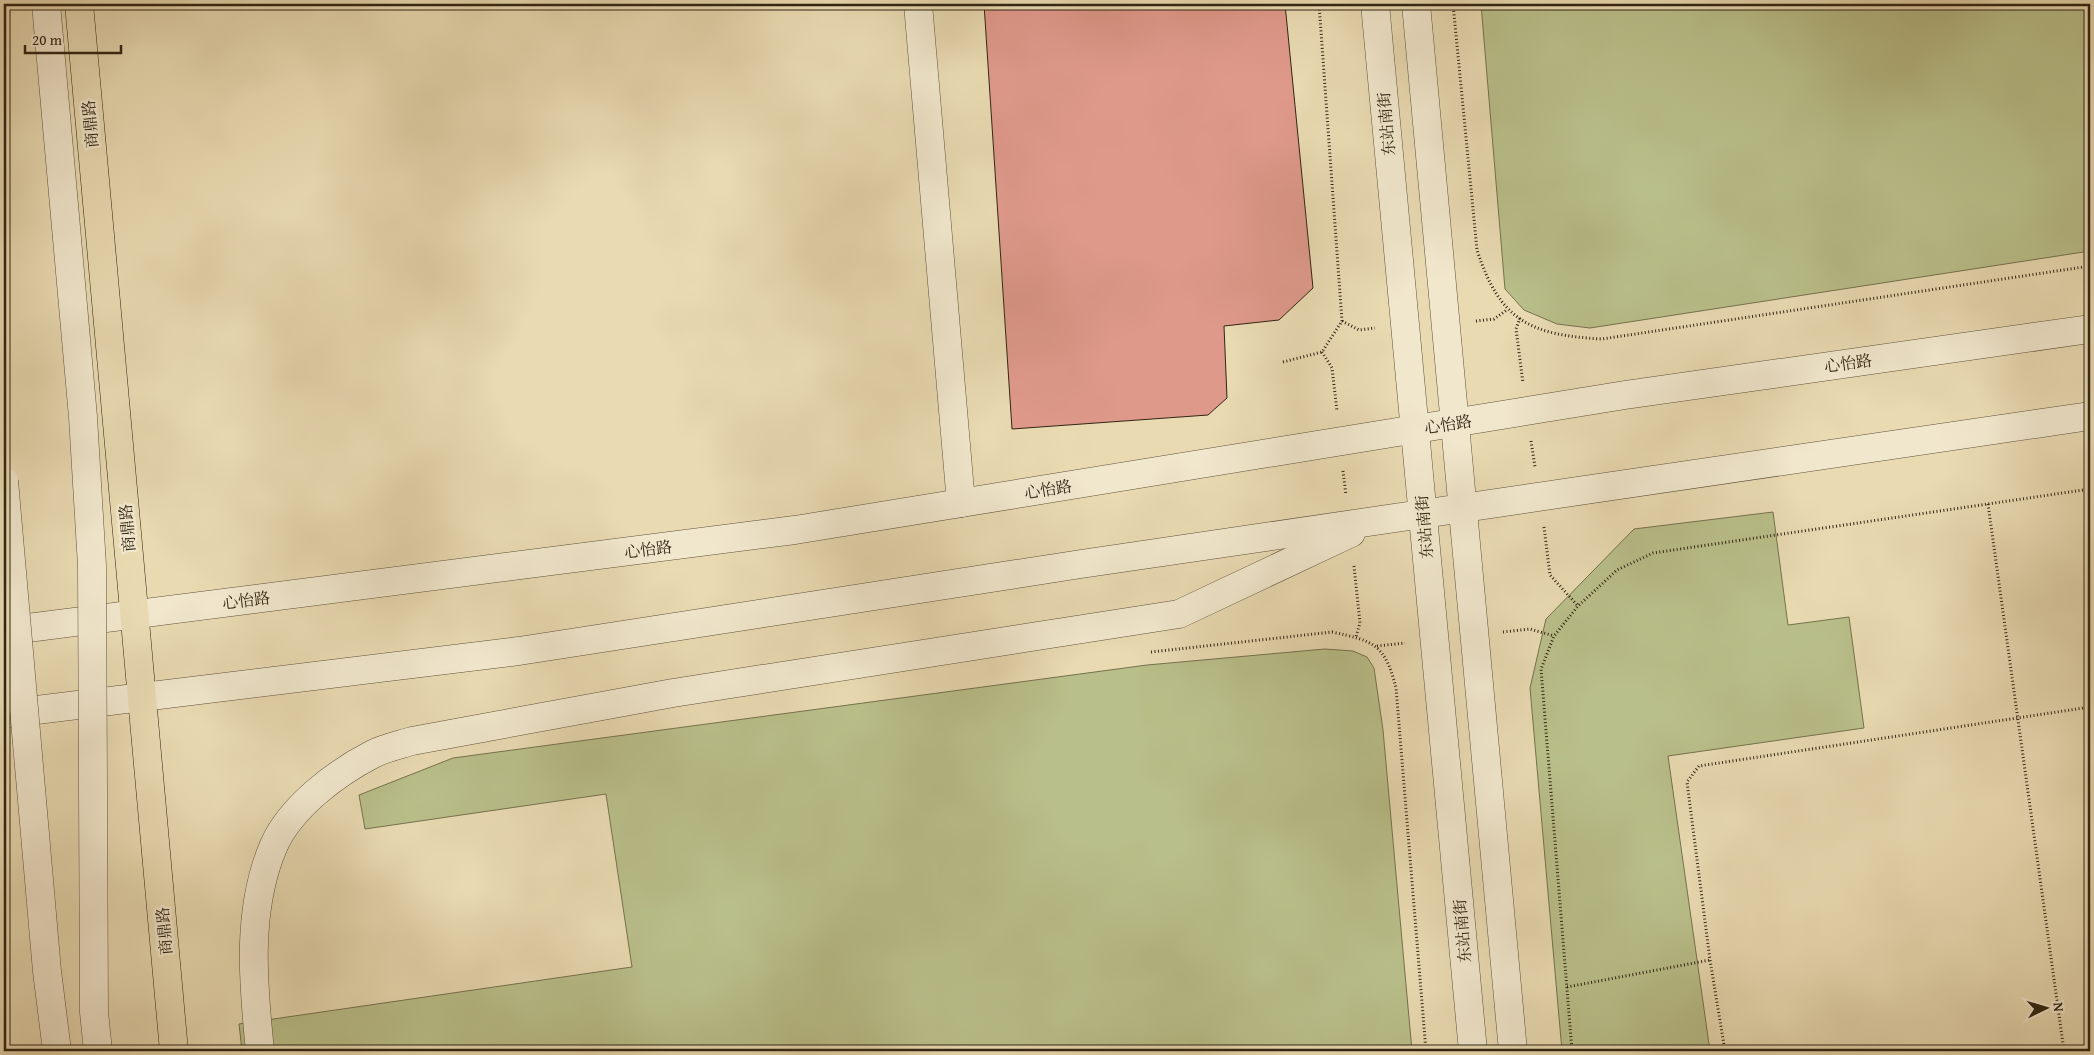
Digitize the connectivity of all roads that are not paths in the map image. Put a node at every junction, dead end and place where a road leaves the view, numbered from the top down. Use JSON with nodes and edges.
{"nodes":[{"id":1,"x":46,"y":4,"type":"edge"},
{"id":2,"x":79,"y":4,"type":"edge"},
{"id":3,"x":918,"y":4,"type":"edge"},
{"id":4,"x":1375,"y":4,"type":"edge"},
{"id":5,"x":1416,"y":4,"type":"edge"},
{"id":6,"x":2090,"y":329,"type":"edge"},
{"id":7,"x":2090,"y":416,"type":"edge"},
{"id":8,"x":1455,"y":423,"type":"junction"},
{"id":9,"x":1415,"y":429,"type":"junction"},
{"id":10,"x":4,"y":481,"type":"edge"},
{"id":11,"x":961,"y":503,"type":"junction"},
{"id":12,"x":1462,"y":508,"type":"junction"},
{"id":13,"x":1423,"y":514,"type":"junction"},
{"id":14,"x":1377,"y":521,"type":"junction"},
{"id":15,"x":135,"y":614,"type":"junction"},
{"id":16,"x":4,"y":631,"type":"edge"},
{"id":17,"x":143,"y":697,"type":"junction"},
{"id":18,"x":4,"y":714,"type":"edge"},
{"id":19,"x":94,"y":1012,"type":"junction"},
{"id":20,"x":56,"y":1051,"type":"edge"},
{"id":21,"x":92,"y":1051,"type":"edge"},
{"id":22,"x":98,"y":1051,"type":"edge"},
{"id":23,"x":174,"y":1051,"type":"edge"},
{"id":24,"x":260,"y":1051,"type":"edge"},
{"id":25,"x":1473,"y":1051,"type":"edge"},
{"id":26,"x":1513,"y":1051,"type":"edge"}],
"edges":[{"from":1,"to":19,"type":"street","bridge":true},
{"from":2,"to":15,"type":"main road","name":"商鼎路"},
{"from":3,"to":11,"type":"street"},
{"from":4,"to":9,"type":"street","name":"东站南街"},
{"from":5,"to":8,"type":"street"},
{"from":6,"to":8,"type":"street","name":"心怡路"},
{"from":7,"to":12,"type":"street"},
{"from":8,"to":9,"type":"street","name":"心怡路"},
{"from":8,"to":12,"type":"street"},
{"from":9,"to":11,"type":"street","name":"心怡路"},
{"from":9,"to":13,"type":"street","name":"东站南街"},
{"from":10,"to":20,"type":"street","bridge":true},
{"from":11,"to":15,"type":"street","name":"心怡路"},
{"from":12,"to":13,"type":"street"},
{"from":12,"to":26,"type":"street"},
{"from":13,"to":14,"type":"street"},
{"from":13,"to":25,"type":"street","name":"东站南街"},
{"from":14,"to":17,"type":"street"},
{"from":14,"to":24,"type":"street"},
{"from":15,"to":16,"type":"street","name":"心怡路"},
{"from":15,"to":17,"type":"main road","name":"商鼎路"},
{"from":17,"to":18,"type":"street"},
{"from":17,"to":23,"type":"main road","name":"商鼎路"},
{"from":19,"to":21,"type":"street","bridge":true},
{"from":19,"to":22,"type":"street","bridge":true}]}
